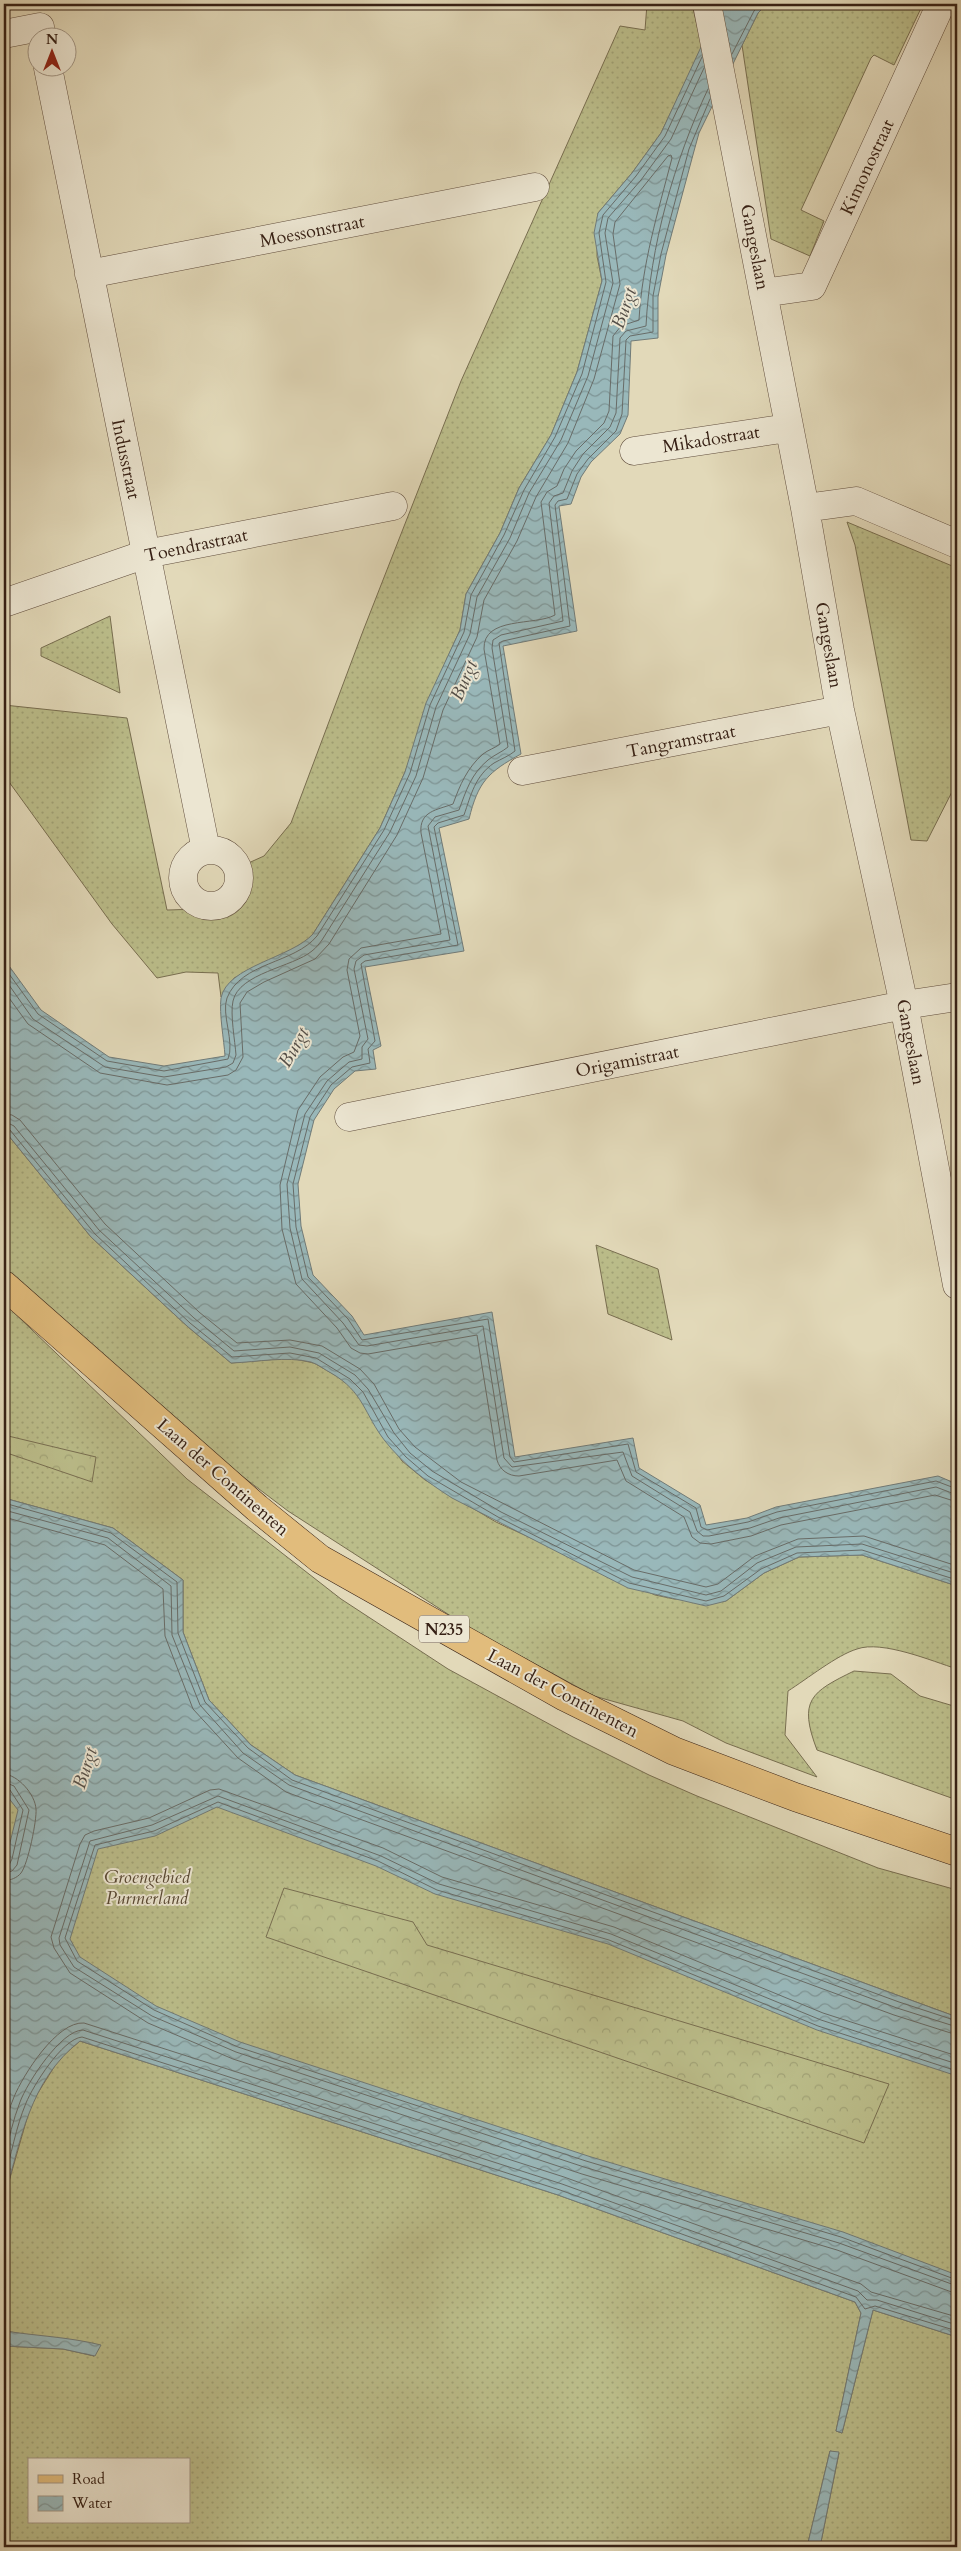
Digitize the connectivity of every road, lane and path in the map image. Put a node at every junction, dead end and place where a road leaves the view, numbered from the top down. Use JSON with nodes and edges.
{"nodes":[{"id":1,"x":707,"y":4,"type":"edge"},
{"id":2,"x":941,"y":4,"type":"edge"},
{"id":3,"x":40,"y":23,"type":"edge"},
{"id":4,"x":4,"y":34,"type":"edge"},
{"id":5,"x":50,"y":78,"type":"edge"},
{"id":6,"x":535,"y":187,"type":"dead end"},
{"id":7,"x":89,"y":274,"type":"junction"},
{"id":8,"x":763,"y":293,"type":"junction"},
{"id":9,"x":788,"y":428,"type":"junction"},
{"id":10,"x":634,"y":451,"type":"dead end"},
{"id":11,"x":393,"y":506,"type":"dead end"},
{"id":12,"x":805,"y":508,"type":"junction"},
{"id":13,"x":957,"y":544,"type":"edge"},
{"id":14,"x":146,"y":554,"type":"junction"},
{"id":15,"x":4,"y":603,"type":"edge"},
{"id":16,"x":840,"y":710,"type":"junction"},
{"id":17,"x":522,"y":771,"type":"dead end"},
{"id":18,"x":206,"y":850,"type":"dead end"},
{"id":19,"x":957,"y":997,"type":"edge"},
{"id":20,"x":904,"y":1005,"type":"junction"},
{"id":21,"x":349,"y":1117,"type":"dead end"},
{"id":22,"x":4,"y":1285,"type":"edge"},
{"id":23,"x":957,"y":1285,"type":"edge"},
{"id":24,"x":957,"y":1852,"type":"edge"}],
"edges":[{"from":1,"to":8,"type":"street","name":"Gangeslaan"},
{"from":2,"to":8,"type":"street","name":"Kimonostraat"},
{"from":3,"to":4,"type":"street"},
{"from":5,"to":7,"type":"street","name":"Indusstraat"},
{"from":6,"to":7,"type":"street","name":"Moessonstraat"},
{"from":7,"to":14,"type":"street","name":"Indusstraat"},
{"from":8,"to":9,"type":"street","name":"Gangeslaan"},
{"from":9,"to":10,"type":"street","name":"Mikadostraat"},
{"from":9,"to":12,"type":"street","name":"Gangeslaan"},
{"from":11,"to":14,"type":"street","name":"Toendrastraat"},
{"from":12,"to":13,"type":"street"},
{"from":12,"to":16,"type":"street","name":"Gangeslaan"},
{"from":14,"to":15,"type":"street","name":"Toendrastraat"},
{"from":14,"to":18,"type":"street","name":"Indusstraat"},
{"from":16,"to":17,"type":"street","name":"Tangramstraat"},
{"from":16,"to":20,"type":"street","name":"Gangeslaan"},
{"from":19,"to":20,"type":"street","name":"Origamistraat"},
{"from":20,"to":21,"type":"street","name":"Origamistraat"},
{"from":20,"to":23,"type":"street","name":"Gangeslaan"},
{"from":22,"to":24,"type":"main road","name":"Laan der Continenten","number":"N235"}]}
